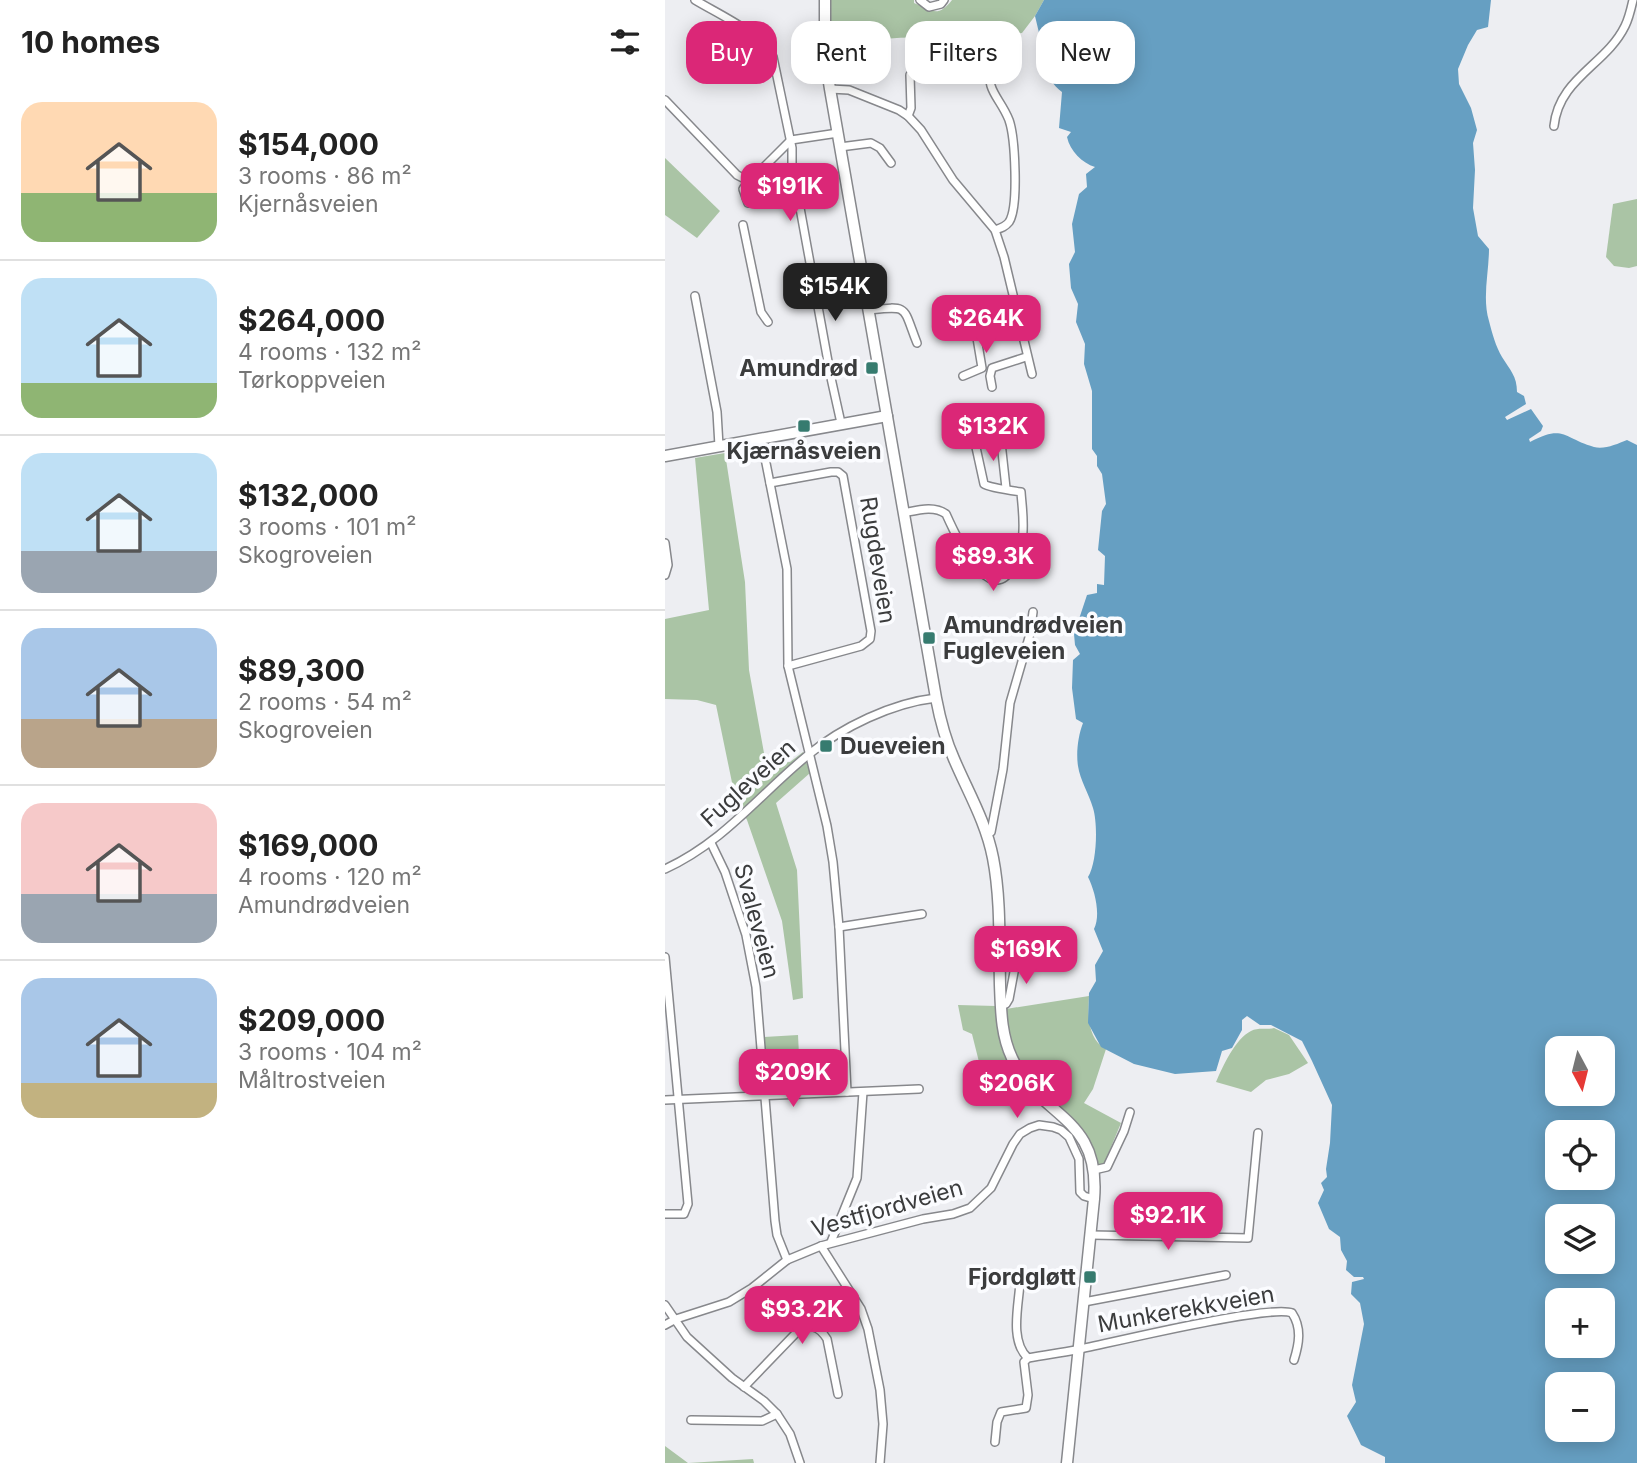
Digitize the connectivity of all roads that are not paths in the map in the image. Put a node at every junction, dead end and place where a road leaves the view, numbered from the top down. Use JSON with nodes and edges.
{"nodes":[{"id":1,"x":695,"y":0,"type":"edge"},
{"id":2,"x":825,"y":0,"type":"edge"},
{"id":3,"x":920,"y":0,"type":"edge"},
{"id":4,"x":944,"y":0,"type":"edge"},
{"id":5,"x":1633,"y":0,"type":"edge"},
{"id":6,"x":910,"y":84,"type":"edge"},
{"id":7,"x":990,"y":84,"type":"edge"},
{"id":8,"x":830,"y":89,"type":"junction"},
{"id":9,"x":665,"y":100,"type":"edge"},
{"id":10,"x":908,"y":116,"type":"junction"},
{"id":11,"x":1555,"y":125,"type":"dead end"},
{"id":12,"x":838,"y":133,"type":"junction"},
{"id":13,"x":791,"y":140,"type":"junction"},
{"id":14,"x":840,"y":147,"type":"junction"},
{"id":15,"x":891,"y":163,"type":"dead end"},
{"id":16,"x":749,"y":181,"type":"junction"},
{"id":17,"x":748,"y":203,"type":"dead end"},
{"id":18,"x":743,"y":225,"type":"dead end"},
{"id":19,"x":995,"y":230,"type":"junction"},
{"id":20,"x":695,"y":296,"type":"dead end"},
{"id":21,"x":868,"y":310,"type":"junction"},
{"id":22,"x":1017,"y":311,"type":"junction"},
{"id":23,"x":768,"y":322,"type":"dead end"},
{"id":24,"x":918,"y":343,"type":"dead end"},
{"id":25,"x":1026,"y":357,"type":"junction"},
{"id":26,"x":1032,"y":374,"type":"dead end"},
{"id":27,"x":963,"y":376,"type":"dead end"},
{"id":28,"x":992,"y":387,"type":"dead end"},
{"id":29,"x":998,"y":415,"type":"dead end"},
{"id":30,"x":887,"y":416,"type":"junction"},
{"id":31,"x":841,"y":423,"type":"junction"},
{"id":32,"x":972,"y":429,"type":"dead end"},
{"id":33,"x":761,"y":438,"type":"junction"},
{"id":34,"x":719,"y":446,"type":"junction"},
{"id":35,"x":665,"y":456,"type":"edge"},
{"id":36,"x":770,"y":483,"type":"junction"},
{"id":37,"x":1006,"y":488,"type":"junction"},
{"id":38,"x":904,"y":513,"type":"junction"},
{"id":39,"x":665,"y":543,"type":"edge"},
{"id":40,"x":665,"y":575,"type":"edge"},
{"id":41,"x":1033,"y":612,"type":"dead end"},
{"id":42,"x":788,"y":666,"type":"junction"},
{"id":43,"x":936,"y":698,"type":"junction"},
{"id":44,"x":809,"y":754,"type":"junction"},
{"id":45,"x":987,"y":835,"type":"junction"},
{"id":46,"x":711,"y":844,"type":"junction"},
{"id":47,"x":665,"y":869,"type":"edge"},
{"id":48,"x":922,"y":914,"type":"dead end"},
{"id":49,"x":839,"y":927,"type":"junction"},
{"id":50,"x":1020,"y":940,"type":"dead end"},
{"id":51,"x":665,"y":958,"type":"edge"},
{"id":52,"x":1001,"y":1005,"type":"junction"},
{"id":53,"x":919,"y":1089,"type":"dead end"},
{"id":54,"x":847,"y":1092,"type":"junction"},
{"id":55,"x":863,"y":1092,"type":"junction"},
{"id":56,"x":764,"y":1096,"type":"junction"},
{"id":57,"x":665,"y":1100,"type":"edge"},
{"id":58,"x":678,"y":1100,"type":"junction"},
{"id":59,"x":1129,"y":1112,"type":"dead end"},
{"id":60,"x":1258,"y":1133,"type":"dead end"},
{"id":61,"x":1094,"y":1170,"type":"junction"},
{"id":62,"x":1094,"y":1199,"type":"junction"},
{"id":63,"x":665,"y":1214,"type":"edge"},
{"id":64,"x":1091,"y":1234,"type":"junction"},
{"id":65,"x":831,"y":1242,"type":"junction"},
{"id":66,"x":821,"y":1246,"type":"junction"},
{"id":67,"x":787,"y":1260,"type":"junction"},
{"id":68,"x":1226,"y":1275,"type":"dead end"},
{"id":69,"x":1020,"y":1282,"type":"dead end"},
{"id":70,"x":1084,"y":1302,"type":"junction"},
{"id":71,"x":665,"y":1305,"type":"edge"},
{"id":72,"x":675,"y":1319,"type":"junction"},
{"id":73,"x":665,"y":1325,"type":"edge"},
{"id":74,"x":1079,"y":1349,"type":"junction"},
{"id":75,"x":1028,"y":1357,"type":"junction"},
{"id":76,"x":1294,"y":1360,"type":"dead end"},
{"id":77,"x":744,"y":1387,"type":"junction"},
{"id":78,"x":838,"y":1394,"type":"dead end"},
{"id":79,"x":777,"y":1414,"type":"junction"},
{"id":80,"x":691,"y":1420,"type":"dead end"},
{"id":81,"x":995,"y":1442,"type":"dead end"},
{"id":82,"x":800,"y":1463,"type":"edge"},
{"id":83,"x":880,"y":1463,"type":"edge"},
{"id":84,"x":1067,"y":1463,"type":"edge"}],
"edges":[{"from":1,"to":13,"type":"street"},
{"from":2,"to":8,"type":"main road"},
{"from":3,"to":4,"type":"street"},
{"from":5,"to":11,"type":"street"},
{"from":6,"to":10,"type":"street"},
{"from":7,"to":19,"type":"street"},
{"from":8,"to":10,"type":"street"},
{"from":8,"to":12,"type":"main road"},
{"from":9,"to":16,"type":"street"},
{"from":10,"to":19,"type":"street"},
{"from":12,"to":13,"type":"street"},
{"from":12,"to":14,"type":"main road"},
{"from":13,"to":16,"type":"street"},
{"from":13,"to":31,"type":"street"},
{"from":14,"to":15,"type":"street"},
{"from":14,"to":21,"type":"main road"},
{"from":16,"to":17,"type":"street"},
{"from":18,"to":23,"type":"street"},
{"from":19,"to":22,"type":"street"},
{"from":20,"to":34,"type":"street"},
{"from":21,"to":24,"type":"street"},
{"from":21,"to":30,"type":"main road"},
{"from":22,"to":25,"type":"street"},
{"from":22,"to":27,"type":"street"},
{"from":25,"to":26,"type":"street"},
{"from":25,"to":28,"type":"street"},
{"from":29,"to":37,"type":"street"},
{"from":30,"to":31,"type":"main road"},
{"from":30,"to":38,"type":"main road"},
{"from":31,"to":33,"type":"main road"},
{"from":32,"to":37,"type":"street"},
{"from":33,"to":34,"type":"main road"},
{"from":33,"to":36,"type":"street"},
{"from":34,"to":35,"type":"main road"},
{"from":36,"to":42,"type":"street"},
{"from":36,"to":42,"type":"street","name":"Rugdeveien"},
{"from":37,"to":38,"type":"street"},
{"from":38,"to":43,"type":"main road"},
{"from":39,"to":40,"type":"street"},
{"from":41,"to":45,"type":"street"},
{"from":42,"to":44,"type":"street"},
{"from":43,"to":44,"type":"street","name":"Fugleveien"},
{"from":43,"to":45,"type":"main road"},
{"from":44,"to":46,"type":"street","name":"Fugleveien"},
{"from":44,"to":49,"type":"street"},
{"from":45,"to":52,"type":"main road"},
{"from":46,"to":47,"type":"street","name":"Fugleveien"},
{"from":46,"to":56,"type":"street","name":"Svaleveien"},
{"from":48,"to":49,"type":"street"},
{"from":49,"to":54,"type":"street"},
{"from":50,"to":52,"type":"street"},
{"from":51,"to":58,"type":"street"},
{"from":52,"to":61,"type":"main road"},
{"from":53,"to":55,"type":"street"},
{"from":54,"to":55,"type":"street"},
{"from":54,"to":56,"type":"street"},
{"from":55,"to":65,"type":"street"},
{"from":56,"to":58,"type":"street"},
{"from":56,"to":67,"type":"street","name":"Svaleveien"},
{"from":57,"to":58,"type":"street"},
{"from":58,"to":63,"type":"street"},
{"from":59,"to":61,"type":"street"},
{"from":60,"to":64,"type":"street"},
{"from":61,"to":62,"type":"main road","name":"Munkerekkveien"},
{"from":62,"to":64,"type":"main road","name":"Munkerekkveien"},
{"from":62,"to":65,"type":"street","name":"Vestfjordveien"},
{"from":64,"to":70,"type":"main road","name":"Munkerekkveien"},
{"from":65,"to":66,"type":"street","name":"Vestfjordveien"},
{"from":66,"to":67,"type":"street","name":"Vestfjordveien"},
{"from":66,"to":83,"type":"street"},
{"from":67,"to":72,"type":"street","name":"Vestfjordveien"},
{"from":68,"to":70,"type":"street","name":"Munkerekkveien"},
{"from":69,"to":75,"type":"street"},
{"from":70,"to":74,"type":"main road","name":"Munkerekkveien"},
{"from":71,"to":72,"type":"street"},
{"from":72,"to":73,"type":"street","name":"Vestfjordveien"},
{"from":72,"to":77,"type":"street"},
{"from":74,"to":75,"type":"street","name":"Munkerekkveien"},
{"from":74,"to":76,"type":"street","name":"Munkerekkveien"},
{"from":74,"to":84,"type":"main road","name":"Munkerekkveien"},
{"from":75,"to":81,"type":"street"},
{"from":77,"to":78,"type":"street"},
{"from":77,"to":79,"type":"street"},
{"from":79,"to":80,"type":"street"},
{"from":79,"to":82,"type":"street"}]}
